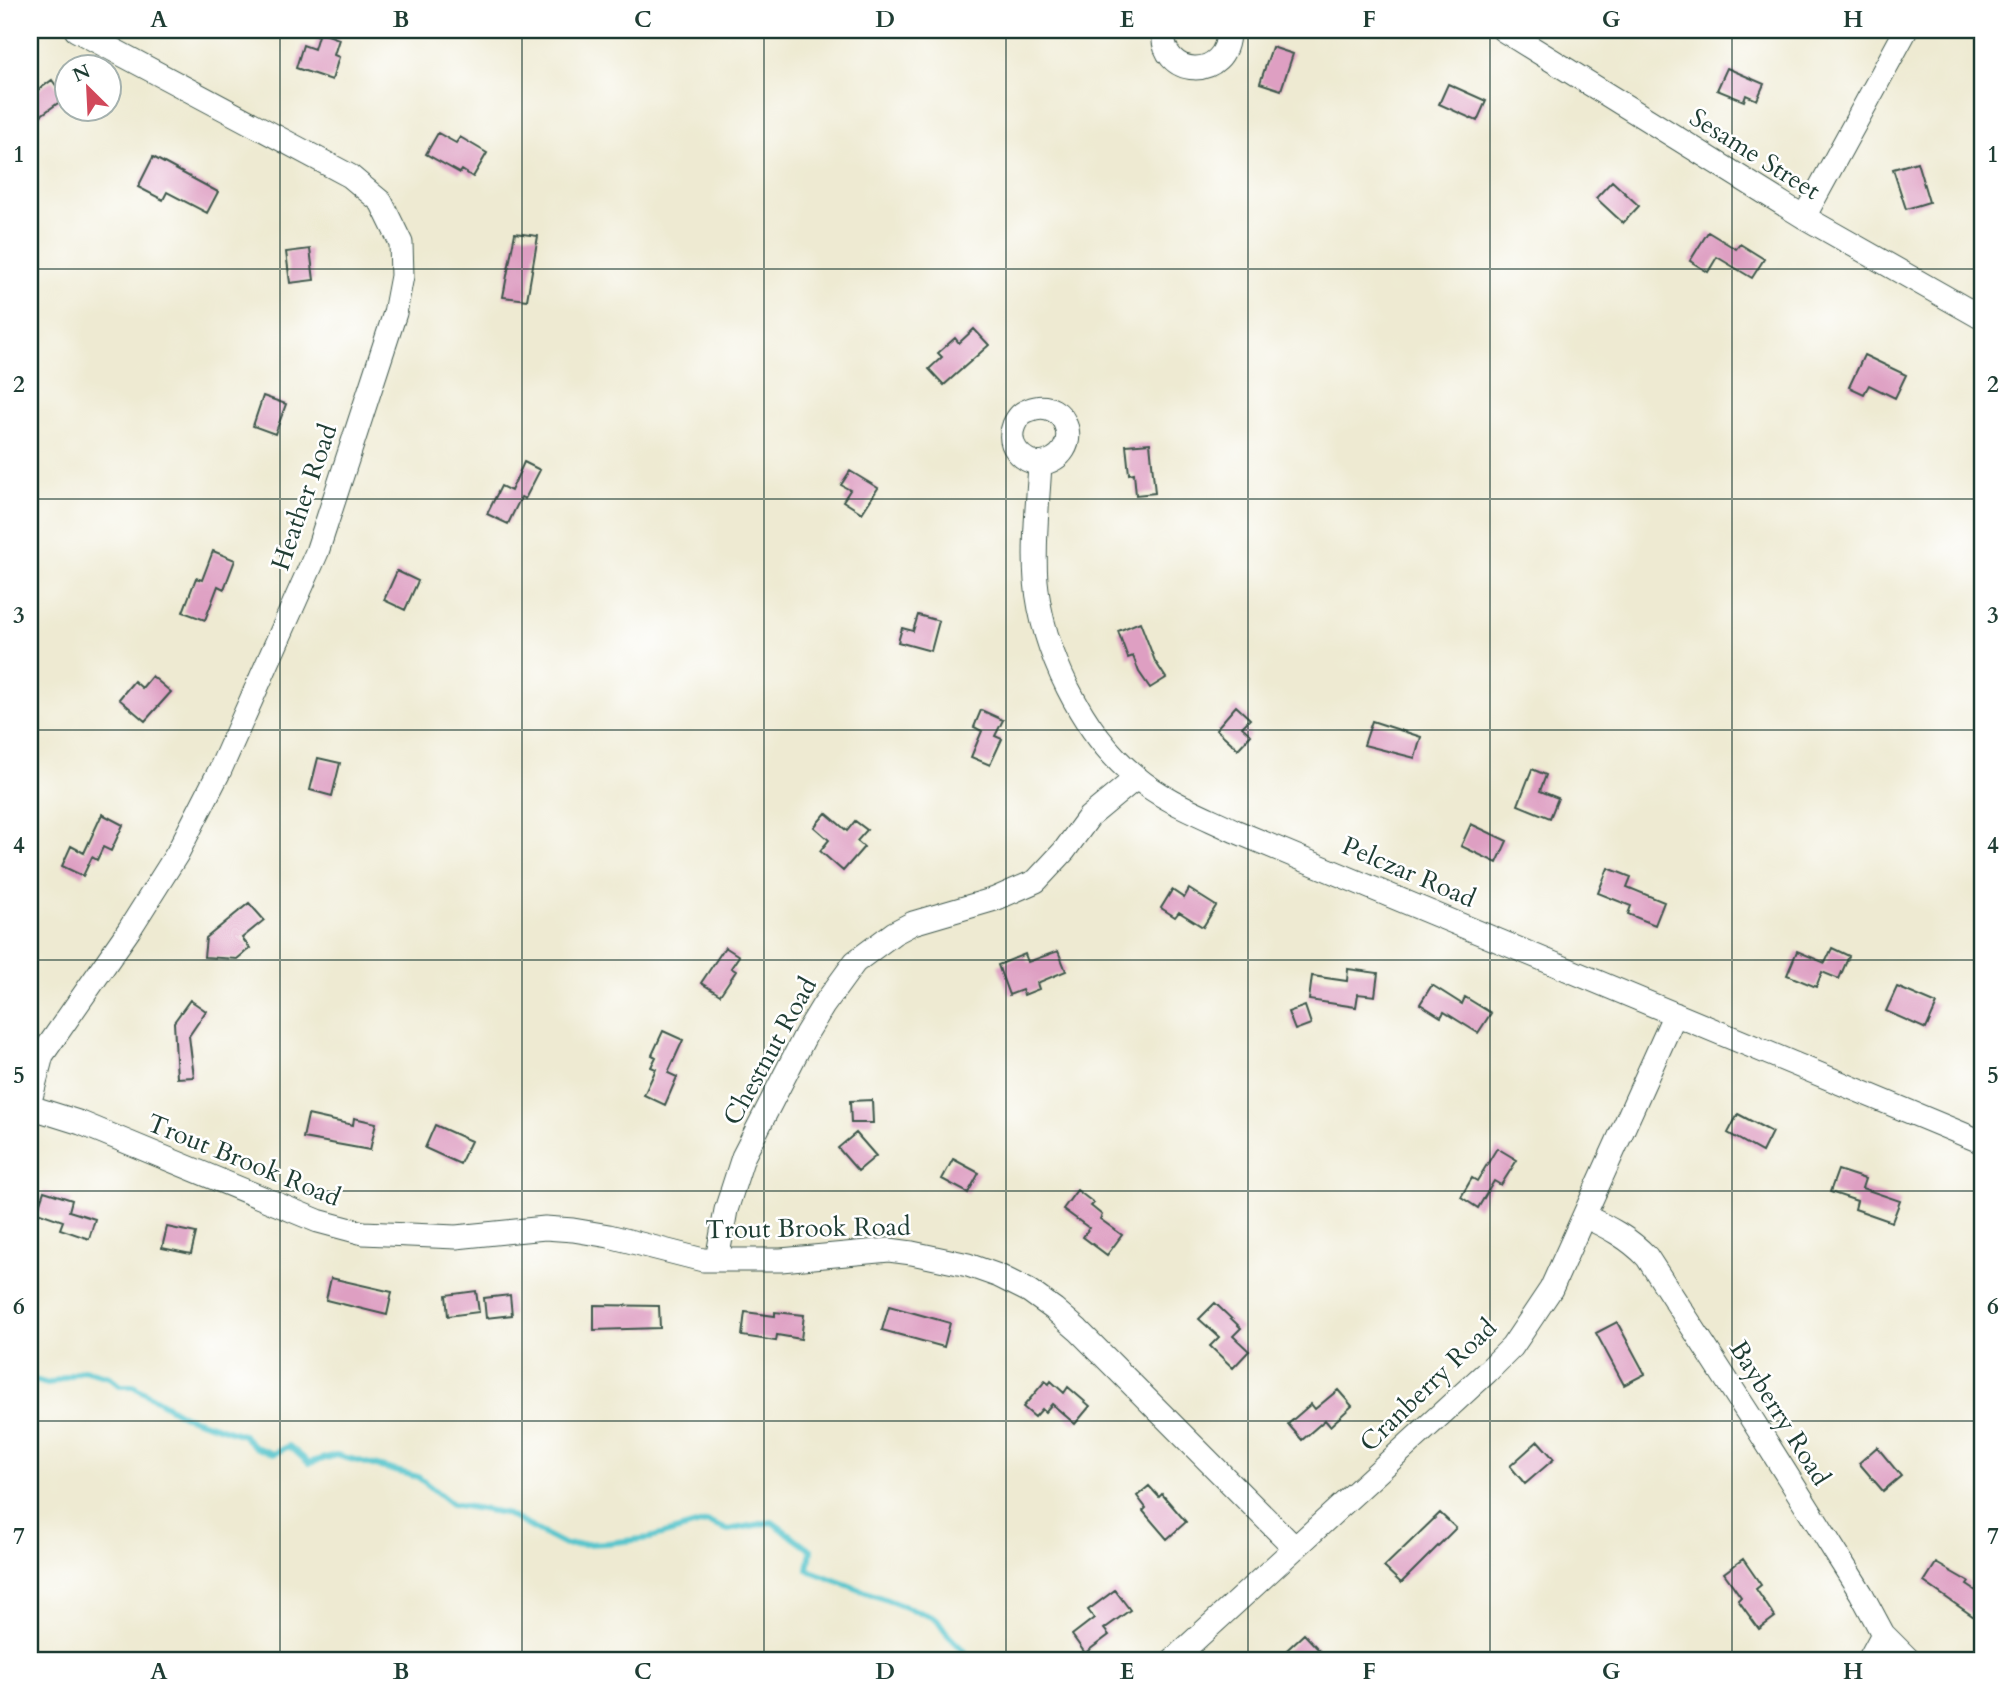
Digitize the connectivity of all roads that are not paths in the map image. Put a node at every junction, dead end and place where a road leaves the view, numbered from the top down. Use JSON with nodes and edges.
{"nodes":[{"id":1,"x":76,"y":30,"type":"edge"},
{"id":2,"x":1164,"y":30,"type":"edge"},
{"id":3,"x":1228,"y":30,"type":"edge"},
{"id":4,"x":1503,"y":30,"type":"edge"},
{"id":5,"x":1906,"y":30,"type":"edge"},
{"id":6,"x":1804,"y":217,"type":"junction"},
{"id":7,"x":1982,"y":318,"type":"edge"},
{"id":8,"x":1040,"y":464,"type":"dead end"},
{"id":9,"x":1136,"y":778,"type":"junction"},
{"id":10,"x":1675,"y":1014,"type":"junction"},
{"id":11,"x":30,"y":1101,"type":"edge"},
{"id":12,"x":30,"y":1107,"type":"edge"},
{"id":13,"x":1982,"y":1142,"type":"edge"},
{"id":14,"x":1584,"y":1216,"type":"junction"},
{"id":15,"x":718,"y":1260,"type":"junction"},
{"id":16,"x":1294,"y":1547,"type":"junction"},
{"id":17,"x":1883,"y":1634,"type":"junction"},
{"id":18,"x":1173,"y":1660,"type":"edge"},
{"id":19,"x":1869,"y":1660,"type":"edge"},
{"id":20,"x":1909,"y":1660,"type":"edge"}],
"edges":[{"from":1,"to":11,"type":"street","name":"Heather Road"},
{"from":2,"to":3,"type":"street"},
{"from":4,"to":6,"type":"street","name":"Sesame Street"},
{"from":5,"to":6,"type":"street"},
{"from":6,"to":7,"type":"street","name":"Sesame Street"},
{"from":8,"to":9,"type":"street","name":"Pelczar Road"},
{"from":9,"to":10,"type":"street","name":"Pelczar Road"},
{"from":9,"to":15,"type":"street","name":"Chestnut Road"},
{"from":10,"to":13,"type":"street","name":"Pelczar Road"},
{"from":10,"to":14,"type":"street","name":"Cranberry Road"},
{"from":12,"to":15,"type":"street","name":"Trout Brook Road"},
{"from":14,"to":16,"type":"street","name":"Cranberry Road"},
{"from":14,"to":17,"type":"street","name":"Bayberry Road"},
{"from":15,"to":16,"type":"street","name":"Trout Brook Road"},
{"from":16,"to":18,"type":"street","name":"Cranberry Road"},
{"from":17,"to":19,"type":"street"},
{"from":17,"to":20,"type":"street","name":"Bayberry Road"}]}
